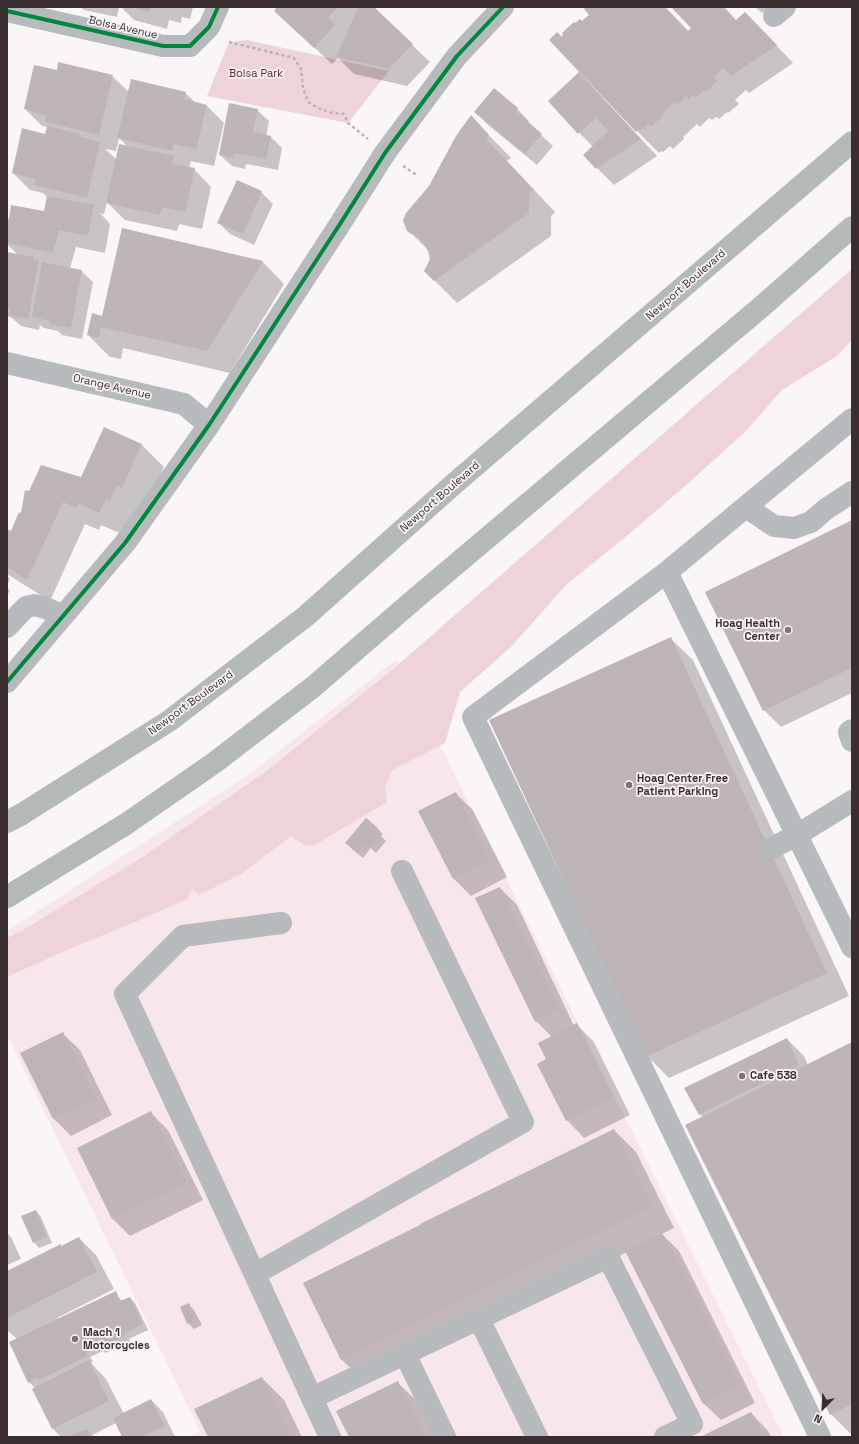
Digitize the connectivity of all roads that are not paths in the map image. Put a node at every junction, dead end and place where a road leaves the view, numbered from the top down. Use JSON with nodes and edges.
{"nodes":[{"id":1,"x":218,"y":7,"type":"edge"},
{"id":2,"x":503,"y":7,"type":"edge"},
{"id":3,"x":7,"y":11,"type":"edge"},
{"id":4,"x":852,"y":142,"type":"edge"},
{"id":5,"x":852,"y":227,"type":"edge"},
{"id":6,"x":7,"y":363,"type":"edge"},
{"id":7,"x":852,"y":419,"type":"edge"},
{"id":8,"x":209,"y":425,"type":"junction"},
{"id":9,"x":852,"y":492,"type":"edge"},
{"id":10,"x":746,"y":507,"type":"junction"},
{"id":11,"x":667,"y":572,"type":"junction"},
{"id":12,"x":63,"y":616,"type":"junction"},
{"id":13,"x":7,"y":627,"type":"edge"},
{"id":14,"x":7,"y":682,"type":"edge"},
{"id":15,"x":852,"y":730,"type":"edge"},
{"id":16,"x":852,"y":741,"type":"edge"},
{"id":17,"x":852,"y":801,"type":"edge"},
{"id":18,"x":7,"y":822,"type":"edge"},
{"id":19,"x":797,"y":835,"type":"junction"},
{"id":20,"x":770,"y":849,"type":"dead end"},
{"id":21,"x":402,"y":870,"type":"dead end"},
{"id":22,"x":7,"y":897,"type":"edge"},
{"id":23,"x":281,"y":923,"type":"dead end"},
{"id":24,"x":852,"y":947,"type":"edge"},
{"id":25,"x":255,"y":1274,"type":"junction"},
{"id":26,"x":479,"y":1319,"type":"junction"},
{"id":27,"x":405,"y":1354,"type":"junction"},
{"id":28,"x":312,"y":1398,"type":"junction"},
{"id":29,"x":330,"y":1437,"type":"edge"},
{"id":30,"x":445,"y":1437,"type":"edge"},
{"id":31,"x":537,"y":1437,"type":"edge"},
{"id":32,"x":665,"y":1437,"type":"edge"},
{"id":33,"x":820,"y":1437,"type":"edge"}],
"edges":[{"from":1,"to":3,"type":"street","name":"Bolsa Avenue"},
{"from":2,"to":8,"type":"street"},
{"from":4,"to":18,"type":"highway","name":"Newport Boulevard"},
{"from":5,"to":22,"type":"highway"},
{"from":6,"to":8,"type":"street","name":"Orange Avenue"},
{"from":7,"to":10,"type":"street"},
{"from":8,"to":12,"type":"street"},
{"from":9,"to":10,"type":"street"},
{"from":10,"to":11,"type":"street"},
{"from":11,"to":19,"type":"street"},
{"from":11,"to":33,"type":"street"},
{"from":12,"to":13,"type":"street"},
{"from":12,"to":14,"type":"street"},
{"from":15,"to":16,"type":"street"},
{"from":17,"to":19,"type":"street"},
{"from":19,"to":20,"type":"street"},
{"from":19,"to":24,"type":"street"},
{"from":21,"to":25,"type":"street"},
{"from":23,"to":25,"type":"street"},
{"from":25,"to":28,"type":"street"},
{"from":26,"to":27,"type":"street"},
{"from":26,"to":31,"type":"street"},
{"from":26,"to":32,"type":"street"},
{"from":27,"to":28,"type":"street"},
{"from":27,"to":30,"type":"street"},
{"from":28,"to":29,"type":"street"}]}
